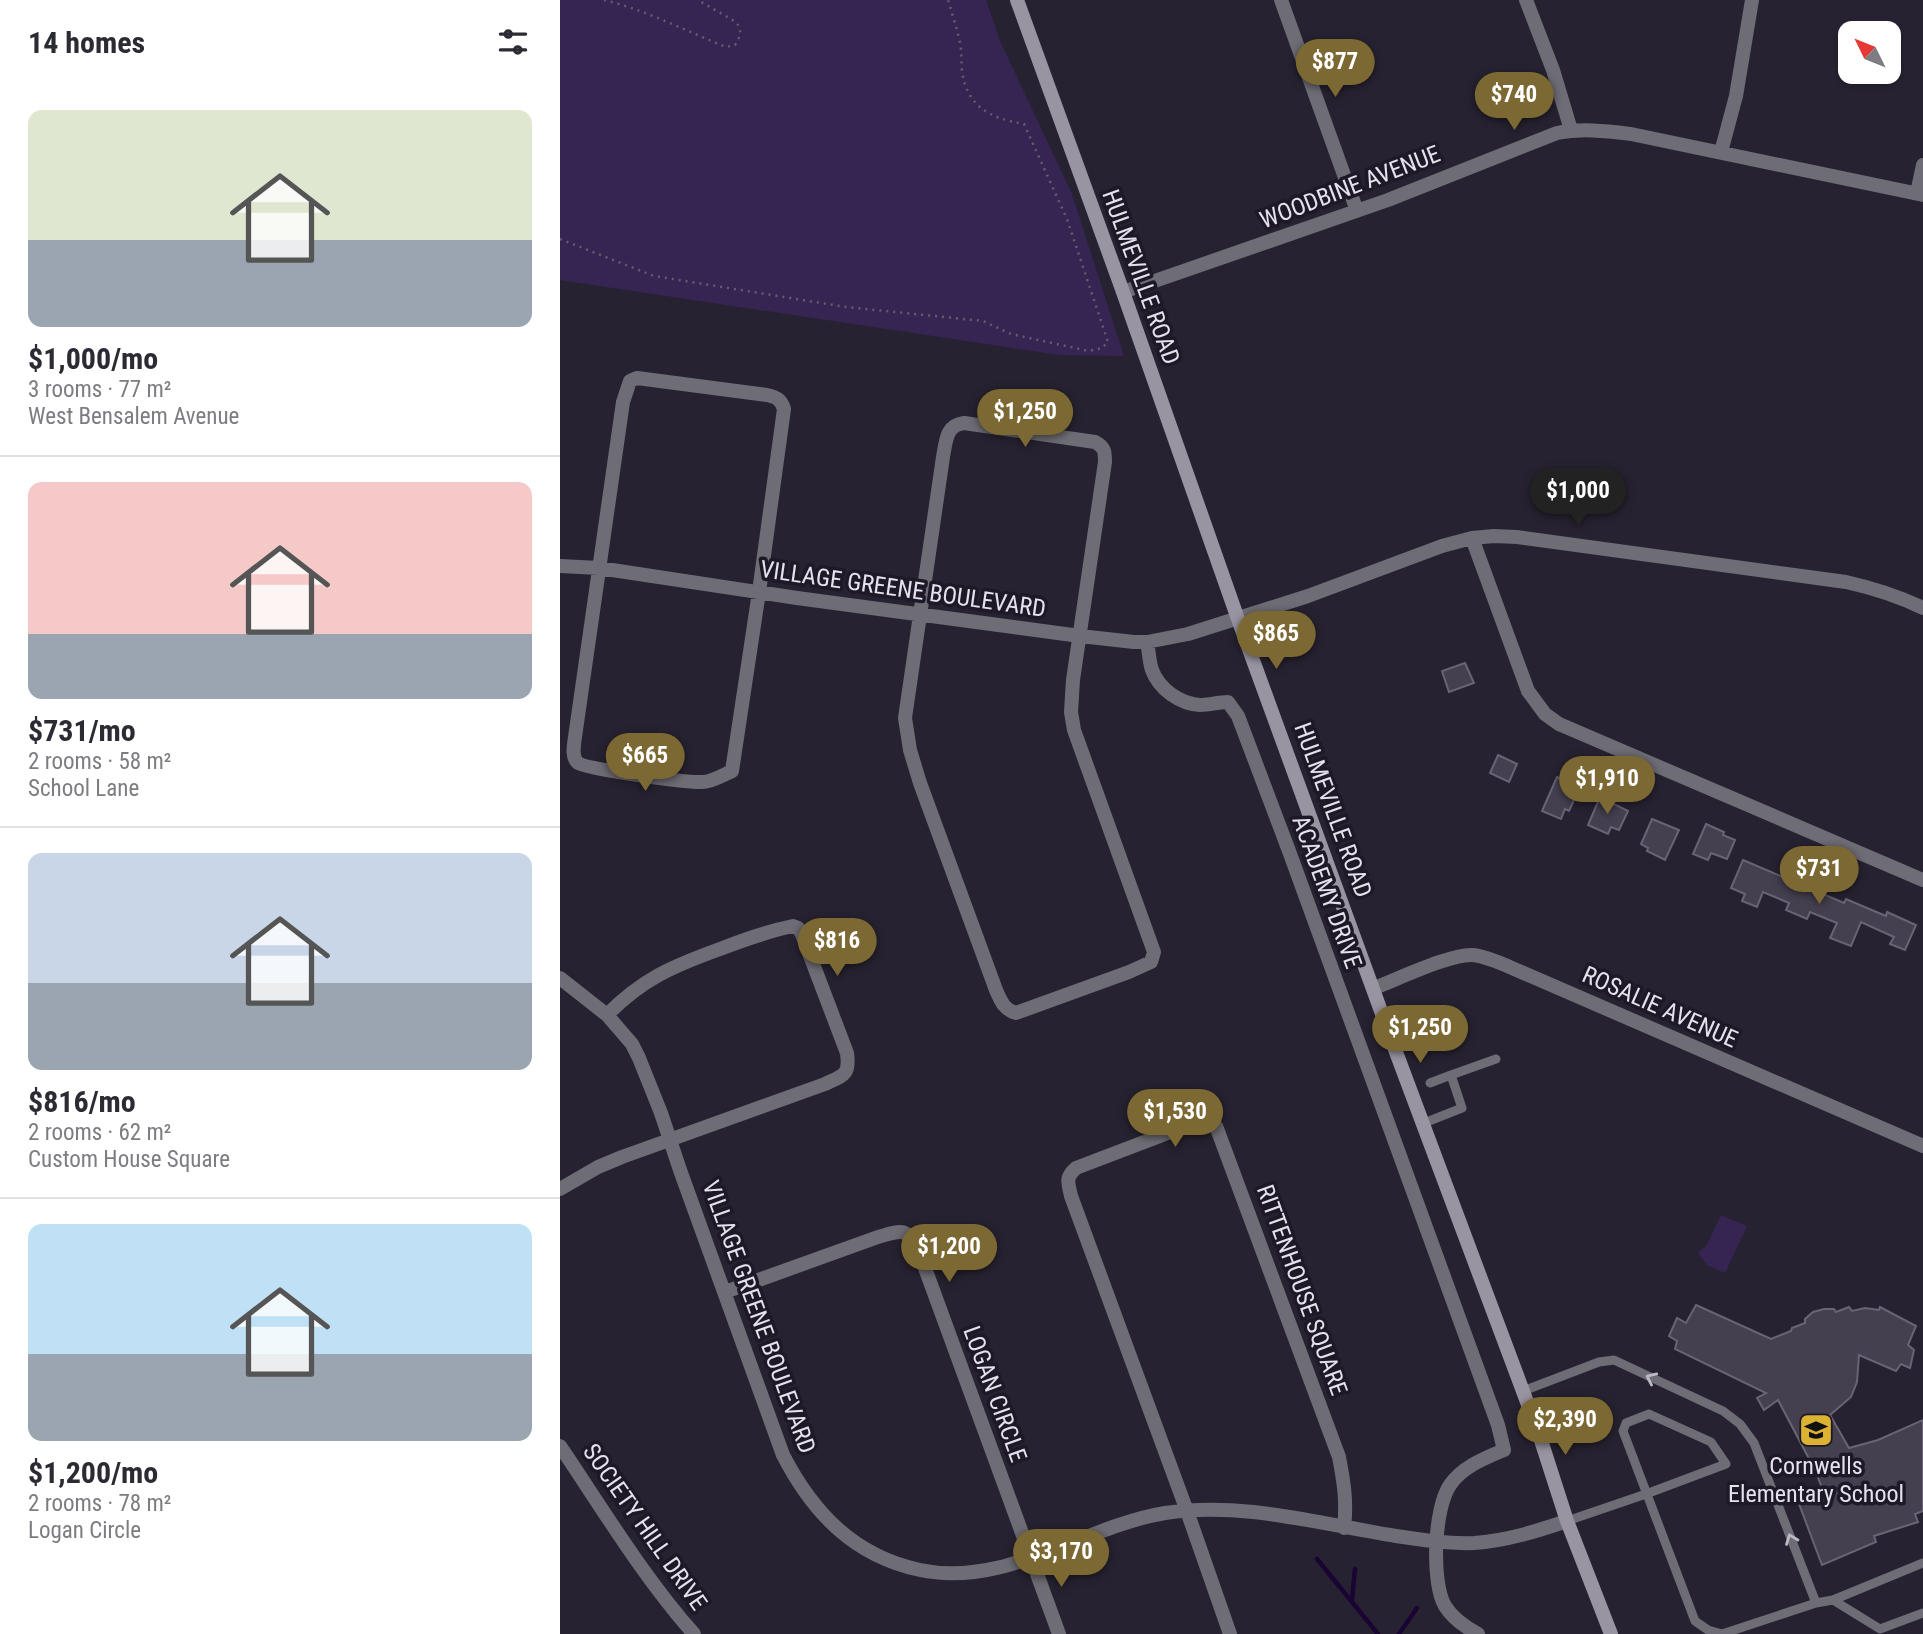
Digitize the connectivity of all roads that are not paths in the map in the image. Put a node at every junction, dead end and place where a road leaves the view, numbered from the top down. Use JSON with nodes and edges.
{"nodes":[{"id":1,"x":1017,"y":0,"type":"edge"},
{"id":2,"x":1281,"y":0,"type":"edge"},
{"id":3,"x":1526,"y":0,"type":"edge"},
{"id":4,"x":1752,"y":0,"type":"edge"},
{"id":5,"x":1571,"y":131,"type":"junction"},
{"id":6,"x":1721,"y":152,"type":"junction"},
{"id":7,"x":1923,"y":165,"type":"edge"},
{"id":8,"x":1920,"y":194,"type":"edge"},
{"id":9,"x":1357,"y":211,"type":"junction"},
{"id":10,"x":1123,"y":292,"type":"junction"},
{"id":11,"x":1472,"y":538,"type":"junction"},
{"id":12,"x":560,"y":566,"type":"edge"},
{"id":13,"x":599,"y":568,"type":"junction"},
{"id":14,"x":759,"y":592,"type":"junction"},
{"id":15,"x":1923,"y":608,"type":"edge"},
{"id":16,"x":920,"y":614,"type":"junction"},
{"id":17,"x":1238,"y":619,"type":"junction"},
{"id":18,"x":1080,"y":636,"type":"junction"},
{"id":19,"x":1147,"y":642,"type":"junction"},
{"id":20,"x":1923,"y":880,"type":"edge"},
{"id":21,"x":560,"y":978,"type":"edge"},
{"id":22,"x":1374,"y":988,"type":"junction"},
{"id":23,"x":607,"y":1015,"type":"junction"},
{"id":24,"x":1496,"y":1059,"type":"dead end"},
{"id":25,"x":1451,"y":1075,"type":"junction"},
{"id":26,"x":1430,"y":1083,"type":"dead end"},
{"id":27,"x":1424,"y":1123,"type":"junction"},
{"id":28,"x":671,"y":1140,"type":"junction"},
{"id":29,"x":1923,"y":1146,"type":"edge"},
{"id":30,"x":560,"y":1189,"type":"edge"},
{"id":31,"x":725,"y":1292,"type":"junction"},
{"id":32,"x":1523,"y":1391,"type":"junction"},
{"id":33,"x":560,"y":1446,"type":"edge"},
{"id":34,"x":1646,"y":1494,"type":"junction"},
{"id":35,"x":1187,"y":1511,"type":"junction"},
{"id":36,"x":1567,"y":1521,"type":"junction"},
{"id":37,"x":1344,"y":1528,"type":"junction"},
{"id":38,"x":1438,"y":1542,"type":"junction"},
{"id":39,"x":1030,"y":1557,"type":"junction"},
{"id":40,"x":1923,"y":1563,"type":"edge"},
{"id":41,"x":1833,"y":1600,"type":"junction"},
{"id":42,"x":1816,"y":1603,"type":"junction"},
{"id":43,"x":1923,"y":1613,"type":"edge"},
{"id":44,"x":694,"y":1634,"type":"edge"},
{"id":45,"x":1059,"y":1634,"type":"edge"},
{"id":46,"x":1230,"y":1634,"type":"edge"},
{"id":47,"x":1478,"y":1634,"type":"edge"},
{"id":48,"x":1611,"y":1634,"type":"edge"}],
"edges":[{"from":1,"to":10,"type":"main road","name":"HULMEVILLE ROAD"},
{"from":2,"to":9,"type":"street"},
{"from":3,"to":5,"type":"street"},
{"from":4,"to":6,"type":"street"},
{"from":5,"to":6,"type":"street","name":"WOODBINE AVENUE"},
{"from":5,"to":9,"type":"street","name":"WOODBINE AVENUE"},
{"from":6,"to":8,"type":"street","name":"WOODBINE AVENUE"},
{"from":7,"to":8,"type":"street"},
{"from":9,"to":10,"type":"street","name":"WOODBINE AVENUE"},
{"from":10,"to":17,"type":"main road","name":"HULMEVILLE ROAD"},
{"from":11,"to":15,"type":"street","name":"VILLAGE GREENE BOULEVARD"},
{"from":11,"to":17,"type":"street","name":"VILLAGE GREENE BOULEVARD"},
{"from":11,"to":20,"type":"street"},
{"from":12,"to":13,"type":"street","name":"VILLAGE GREENE BOULEVARD"},
{"from":13,"to":14,"type":"street","name":"VILLAGE GREENE BOULEVARD"},
{"from":13,"to":14,"type":"street"},
{"from":13,"to":14,"type":"street"},
{"from":14,"to":16,"type":"street","name":"VILLAGE GREENE BOULEVARD"},
{"from":16,"to":18,"type":"street","name":"VILLAGE GREENE BOULEVARD"},
{"from":16,"to":18,"type":"street"},
{"from":16,"to":18,"type":"street"},
{"from":17,"to":19,"type":"street","name":"VILLAGE GREENE BOULEVARD"},
{"from":17,"to":22,"type":"main road","name":"HULMEVILLE ROAD"},
{"from":18,"to":19,"type":"street","name":"VILLAGE GREENE BOULEVARD"},
{"from":19,"to":38,"type":"street","name":"ACADEMY DRIVE"},
{"from":21,"to":23,"type":"street","name":"VILLAGE GREENE BOULEVARD"},
{"from":22,"to":27,"type":"main road","name":"HULMEVILLE ROAD"},
{"from":22,"to":29,"type":"street","name":"ROSALIE AVENUE"},
{"from":23,"to":28,"type":"street","name":"VILLAGE GREENE BOULEVARD"},
{"from":23,"to":28,"type":"street"},
{"from":24,"to":25,"type":"lane"},
{"from":25,"to":26,"type":"lane"},
{"from":25,"to":27,"type":"lane"},
{"from":27,"to":32,"type":"main road","name":"HULMEVILLE ROAD"},
{"from":28,"to":30,"type":"street"},
{"from":28,"to":31,"type":"street","name":"VILLAGE GREENE BOULEVARD"},
{"from":31,"to":39,"type":"street","name":"VILLAGE GREENE BOULEVARD"},
{"from":31,"to":39,"type":"street","name":"LOGAN CIRCLE"},
{"from":32,"to":36,"type":"main road","name":"HULMEVILLE ROAD"},
{"from":42,"to":32,"type":"lane","one_way":true},
{"from":33,"to":44,"type":"street","name":"SOCIETY HILL DRIVE"},
{"from":34,"to":34,"type":"lane"},
{"from":34,"to":36,"type":"lane"},
{"from":34,"to":42,"type":"lane"},
{"from":35,"to":37,"type":"street","name":"VILLAGE GREENE BOULEVARD"},
{"from":35,"to":37,"type":"street","name":"RITTENHOUSE SQUARE"},
{"from":35,"to":39,"type":"street","name":"VILLAGE GREENE BOULEVARD"},
{"from":35,"to":46,"type":"street"},
{"from":36,"to":38,"type":"street","name":"VILLAGE GREENE BOULEVARD"},
{"from":36,"to":48,"type":"main road","name":"HULMEVILLE ROAD"},
{"from":37,"to":38,"type":"street","name":"VILLAGE GREENE BOULEVARD"},
{"from":38,"to":47,"type":"street"},
{"from":39,"to":45,"type":"street","name":"LOGAN CIRCLE"},
{"from":40,"to":41,"type":"lane"},
{"from":41,"to":42,"type":"lane"},
{"from":41,"to":43,"type":"lane"}]}
